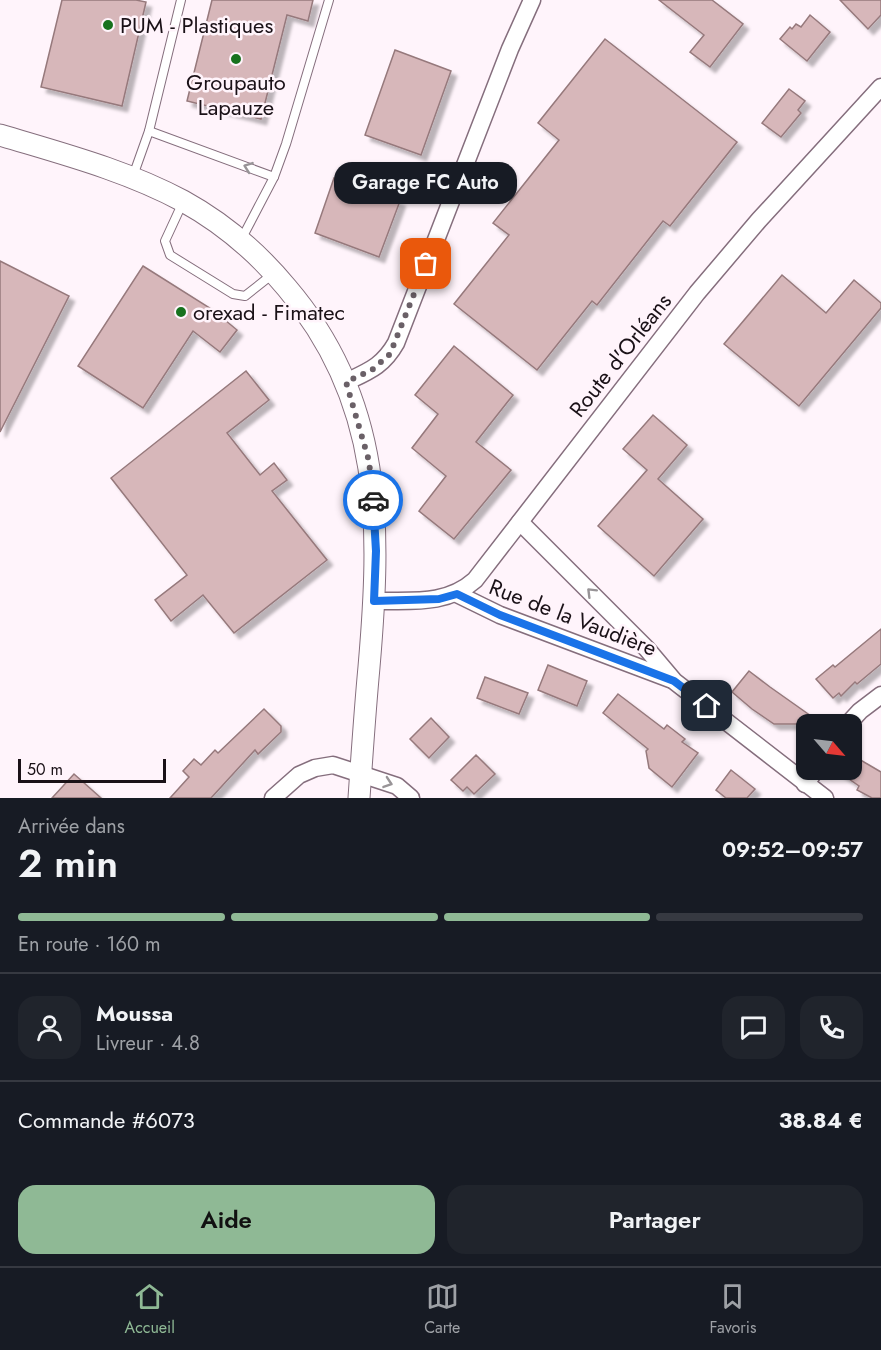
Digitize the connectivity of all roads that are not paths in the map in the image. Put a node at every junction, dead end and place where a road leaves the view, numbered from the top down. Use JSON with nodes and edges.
{"nodes":[{"id":1,"x":181,"y":0,"type":"edge"},
{"id":2,"x":329,"y":0,"type":"edge"},
{"id":3,"x":532,"y":0,"type":"edge"},
{"id":4,"x":881,"y":87,"type":"edge"},
{"id":5,"x":149,"y":131,"type":"junction"},
{"id":6,"x":0,"y":135,"type":"edge"},
{"id":7,"x":132,"y":176,"type":"junction"},
{"id":8,"x":274,"y":177,"type":"junction"},
{"id":9,"x":184,"y":201,"type":"junction"},
{"id":10,"x":241,"y":241,"type":"junction"},
{"id":11,"x":274,"y":273,"type":"junction"},
{"id":12,"x":346,"y":382,"type":"junction"},
{"id":13,"x":520,"y":522,"type":"junction"},
{"id":14,"x":457,"y":594,"type":"junction"},
{"id":15,"x":374,"y":601,"type":"junction"},
{"id":16,"x":674,"y":681,"type":"junction"},
{"id":17,"x":881,"y":695,"type":"edge"},
{"id":18,"x":857,"y":714,"type":"edge"},
{"id":19,"x":361,"y":774,"type":"junction"},
{"id":20,"x":808,"y":780,"type":"edge"},
{"id":21,"x":805,"y":784,"type":"junction"},
{"id":22,"x":273,"y":798,"type":"edge"},
{"id":23,"x":358,"y":798,"type":"edge"},
{"id":24,"x":411,"y":798,"type":"edge"},
{"id":25,"x":825,"y":798,"type":"edge"}],
"edges":[{"from":1,"to":5,"type":"lane"},
{"from":2,"to":8,"type":"lane"},
{"from":3,"to":12,"type":"street"},
{"from":4,"to":13,"type":"street","name":"Route d'Orléans"},
{"from":5,"to":7,"type":"lane"},
{"from":8,"to":5,"type":"lane","one_way":true},
{"from":6,"to":7,"type":"street"},
{"from":7,"to":9,"type":"street"},
{"from":8,"to":10,"type":"lane"},
{"from":9,"to":10,"type":"street"},
{"from":9,"to":11,"type":"lane"},
{"from":10,"to":11,"type":"street"},
{"from":11,"to":12,"type":"street"},
{"from":12,"to":15,"type":"street"},
{"from":13,"to":14,"type":"street","name":"Route d'Orléans"},
{"from":16,"to":13,"type":"street","name":"Rue de la Vaudière","one_way":true},
{"from":14,"to":15,"type":"street"},
{"from":14,"to":16,"type":"street","name":"Rue de la Vaudière"},
{"from":15,"to":19,"type":"street"},
{"from":16,"to":21,"type":"street","name":"Rue de la Vaudière"},
{"from":17,"to":18,"type":"street"},
{"from":19,"to":22,"type":"street"},
{"from":19,"to":23,"type":"street"},
{"from":19,"to":24,"type":"street","one_way":true},
{"from":20,"to":21,"type":"street"},
{"from":21,"to":25,"type":"street","name":"Rue de la Vaudière"}]}
